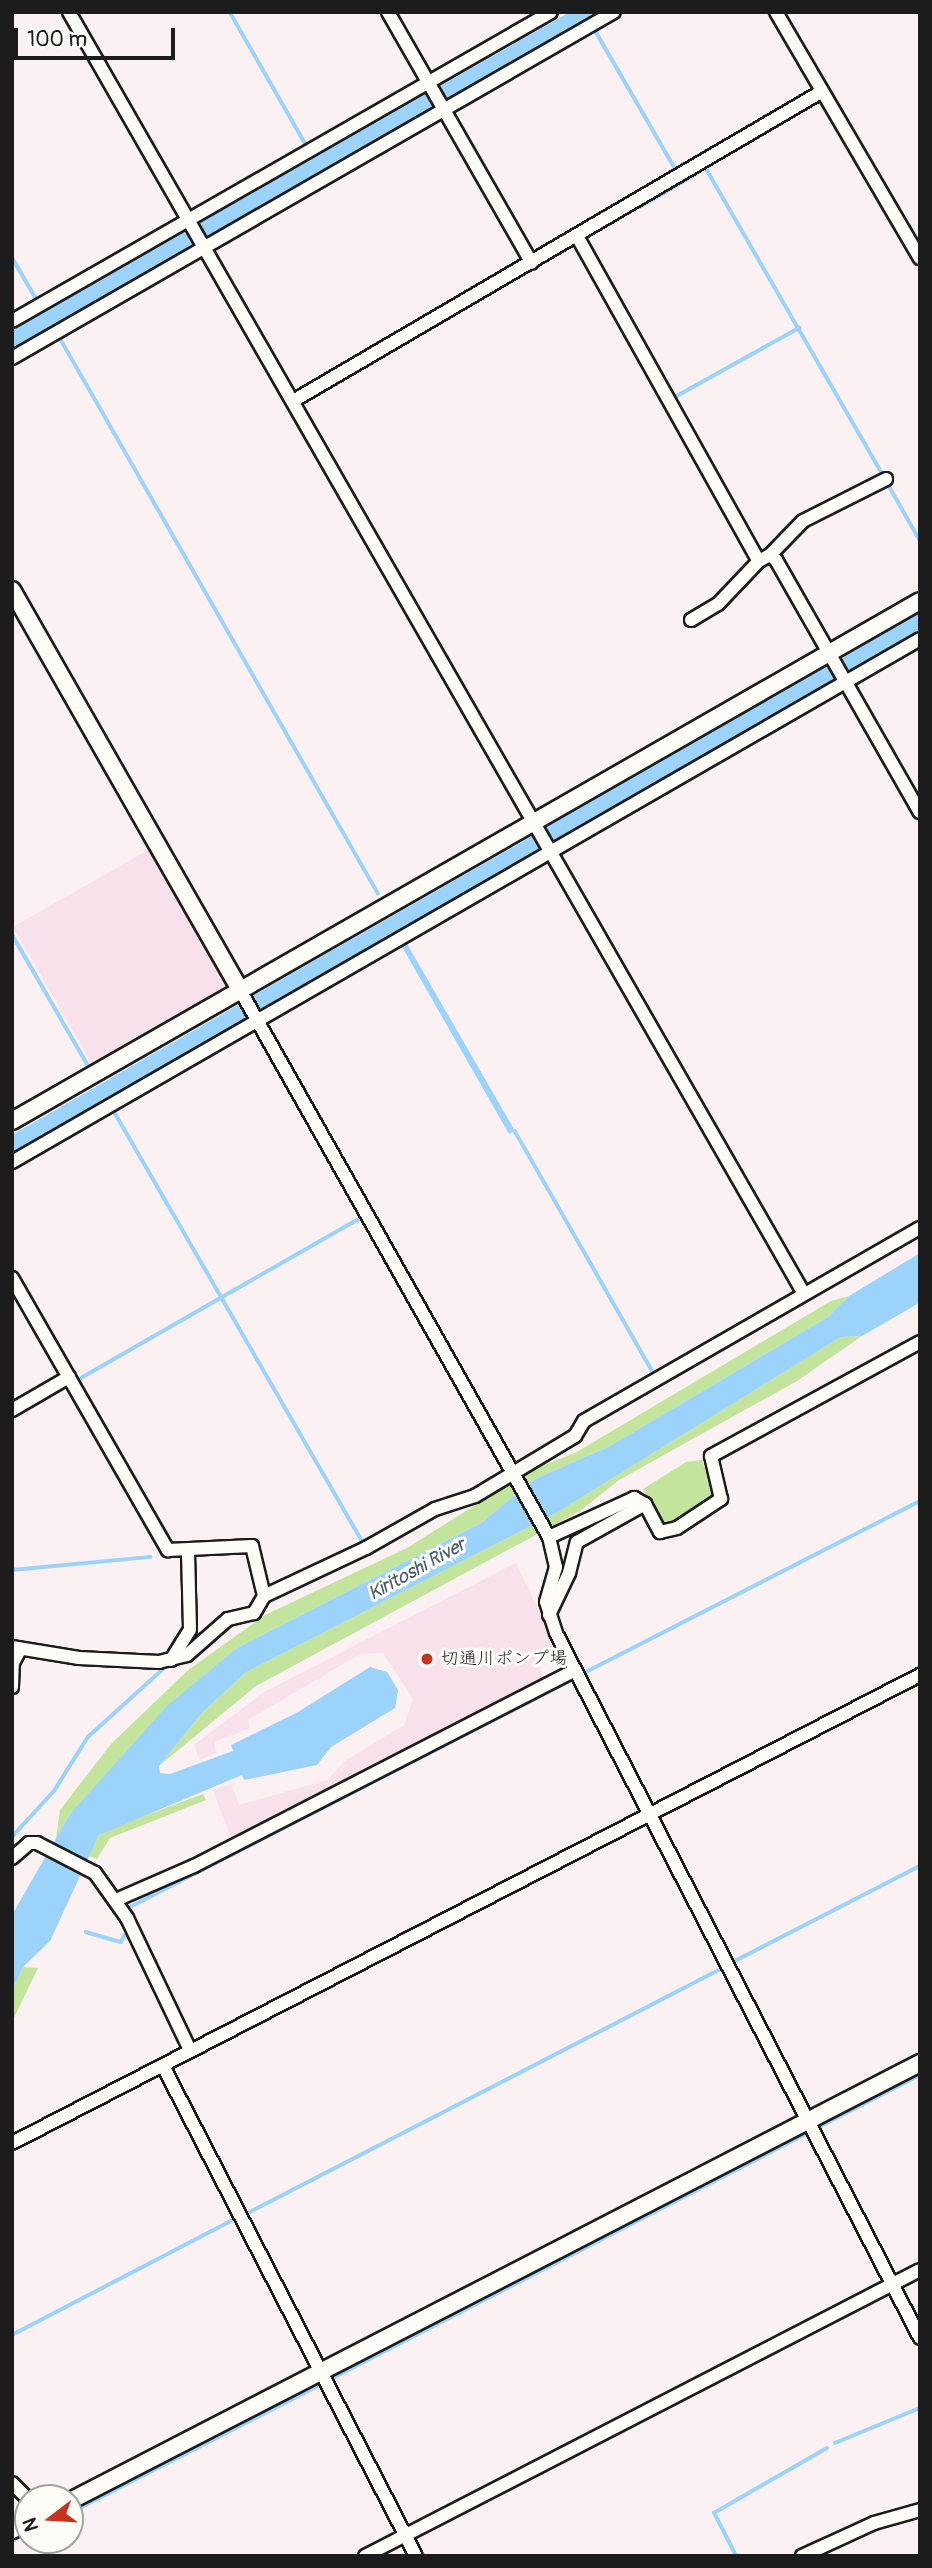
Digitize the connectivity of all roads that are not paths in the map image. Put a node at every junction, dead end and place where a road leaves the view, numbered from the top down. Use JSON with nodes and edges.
{"nodes":[{"id":1,"x":69,"y":12,"type":"edge"},
{"id":2,"x":388,"y":12,"type":"edge"},
{"id":3,"x":551,"y":12,"type":"edge"},
{"id":4,"x":614,"y":12,"type":"edge"},
{"id":5,"x":776,"y":12,"type":"edge"},
{"id":6,"x":821,"y":92,"type":"junction"},
{"id":7,"x":436,"y":97,"type":"junction"},
{"id":8,"x":197,"y":234,"type":"junction"},
{"id":9,"x":577,"y":236,"type":"junction"},
{"id":10,"x":920,"y":258,"type":"edge"},
{"id":11,"x":532,"y":263,"type":"junction"},
{"id":12,"x":12,"y":321,"type":"edge"},
{"id":13,"x":12,"y":358,"type":"edge"},
{"id":14,"x":293,"y":401,"type":"junction"},
{"id":15,"x":886,"y":478,"type":"dead end"},
{"id":16,"x":764,"y":558,"type":"junction"},
{"id":17,"x":12,"y":590,"type":"edge"},
{"id":18,"x":920,"y":601,"type":"edge"},
{"id":19,"x":691,"y":620,"type":"dead end"},
{"id":20,"x":920,"y":639,"type":"edge"},
{"id":21,"x":830,"y":657,"type":"junction"},
{"id":22,"x":844,"y":681,"type":"junction"},
{"id":23,"x":920,"y":812,"type":"edge"},
{"id":24,"x":542,"y":838,"type":"junction"},
{"id":25,"x":248,"y":1007,"type":"junction"},
{"id":26,"x":12,"y":1121,"type":"edge"},
{"id":27,"x":12,"y":1162,"type":"edge"},
{"id":28,"x":920,"y":1228,"type":"edge"},
{"id":29,"x":12,"y":1279,"type":"edge"},
{"id":30,"x":803,"y":1292,"type":"junction"},
{"id":31,"x":920,"y":1342,"type":"edge"},
{"id":32,"x":69,"y":1377,"type":"junction"},
{"id":33,"x":12,"y":1410,"type":"edge"},
{"id":34,"x":514,"y":1476,"type":"junction"},
{"id":35,"x":645,"y":1504,"type":"junction"},
{"id":36,"x":549,"y":1536,"type":"junction"},
{"id":37,"x":188,"y":1550,"type":"junction"},
{"id":38,"x":264,"y":1596,"type":"junction"},
{"id":39,"x":549,"y":1615,"type":"junction"},
{"id":40,"x":16,"y":1649,"type":"edge"},
{"id":41,"x":171,"y":1660,"type":"junction"},
{"id":42,"x":575,"y":1670,"type":"junction"},
{"id":43,"x":920,"y":1675,"type":"edge"},
{"id":44,"x":12,"y":1688,"type":"edge"},
{"id":45,"x":649,"y":1815,"type":"junction"},
{"id":46,"x":12,"y":1858,"type":"edge"},
{"id":47,"x":116,"y":1900,"type":"junction"},
{"id":48,"x":190,"y":2050,"type":"junction"},
{"id":49,"x":920,"y":2063,"type":"edge"},
{"id":50,"x":163,"y":2066,"type":"junction"},
{"id":51,"x":807,"y":2121,"type":"junction"},
{"id":52,"x":12,"y":2143,"type":"edge"},
{"id":53,"x":920,"y":2270,"type":"edge"},
{"id":54,"x":892,"y":2284,"type":"junction"},
{"id":55,"x":920,"y":2338,"type":"edge"},
{"id":56,"x":321,"y":2371,"type":"junction"},
{"id":57,"x":84,"y":2494,"type":"edge"},
{"id":58,"x":920,"y":2510,"type":"edge"},
{"id":59,"x":406,"y":2535,"type":"junction"},
{"id":60,"x":365,"y":2556,"type":"edge"},
{"id":61,"x":416,"y":2556,"type":"edge"},
{"id":62,"x":802,"y":2556,"type":"edge"}],
"edges":[{"from":1,"to":8,"type":"street"},
{"from":2,"to":7,"type":"street"},
{"from":3,"to":7,"type":"street"},
{"from":4,"to":7,"type":"street"},
{"from":5,"to":6,"type":"street"},
{"from":6,"to":9,"type":"street"},
{"from":6,"to":10,"type":"street"},
{"from":7,"to":8,"type":"street"},
{"from":7,"to":8,"type":"street"},
{"from":7,"to":11,"type":"street"},
{"from":8,"to":12,"type":"street"},
{"from":8,"to":13,"type":"street"},
{"from":8,"to":14,"type":"street"},
{"from":9,"to":11,"type":"street"},
{"from":9,"to":16,"type":"street"},
{"from":11,"to":14,"type":"street"},
{"from":14,"to":24,"type":"street"},
{"from":15,"to":16,"type":"street"},
{"from":16,"to":19,"type":"street"},
{"from":16,"to":21,"type":"street"},
{"from":17,"to":25,"type":"street"},
{"from":18,"to":21,"type":"street"},
{"from":20,"to":22,"type":"street"},
{"from":21,"to":22,"type":"street"},
{"from":21,"to":24,"type":"street"},
{"from":22,"to":23,"type":"street"},
{"from":22,"to":24,"type":"street"},
{"from":24,"to":25,"type":"street"},
{"from":24,"to":25,"type":"street"},
{"from":24,"to":30,"type":"street"},
{"from":25,"to":26,"type":"street"},
{"from":25,"to":27,"type":"street"},
{"from":25,"to":34,"type":"street"},
{"from":28,"to":30,"type":"street"},
{"from":29,"to":32,"type":"street"},
{"from":30,"to":34,"type":"street"},
{"from":31,"to":35,"type":"street"},
{"from":32,"to":33,"type":"street"},
{"from":32,"to":37,"type":"street"},
{"from":34,"to":36,"type":"street"},
{"from":34,"to":38,"type":"street"},
{"from":35,"to":36,"type":"street"},
{"from":35,"to":39,"type":"street"},
{"from":36,"to":39,"type":"street"},
{"from":37,"to":38,"type":"street"},
{"from":37,"to":41,"type":"street"},
{"from":38,"to":41,"type":"street"},
{"from":39,"to":42,"type":"street"},
{"from":40,"to":41,"type":"street"},
{"from":40,"to":44,"type":"street"},
{"from":42,"to":45,"type":"street"},
{"from":42,"to":47,"type":"street"},
{"from":43,"to":45,"type":"street"},
{"from":45,"to":48,"type":"street"},
{"from":45,"to":51,"type":"street"},
{"from":46,"to":47,"type":"street"},
{"from":47,"to":48,"type":"street"},
{"from":48,"to":50,"type":"street"},
{"from":49,"to":51,"type":"street"},
{"from":50,"to":52,"type":"street"},
{"from":50,"to":56,"type":"street"},
{"from":51,"to":54,"type":"street"},
{"from":51,"to":56,"type":"street"},
{"from":53,"to":54,"type":"street"},
{"from":54,"to":55,"type":"street"},
{"from":54,"to":59,"type":"street"},
{"from":56,"to":57,"type":"street"},
{"from":56,"to":59,"type":"street"},
{"from":58,"to":62,"type":"street"},
{"from":59,"to":60,"type":"street"},
{"from":59,"to":61,"type":"street"}]}
